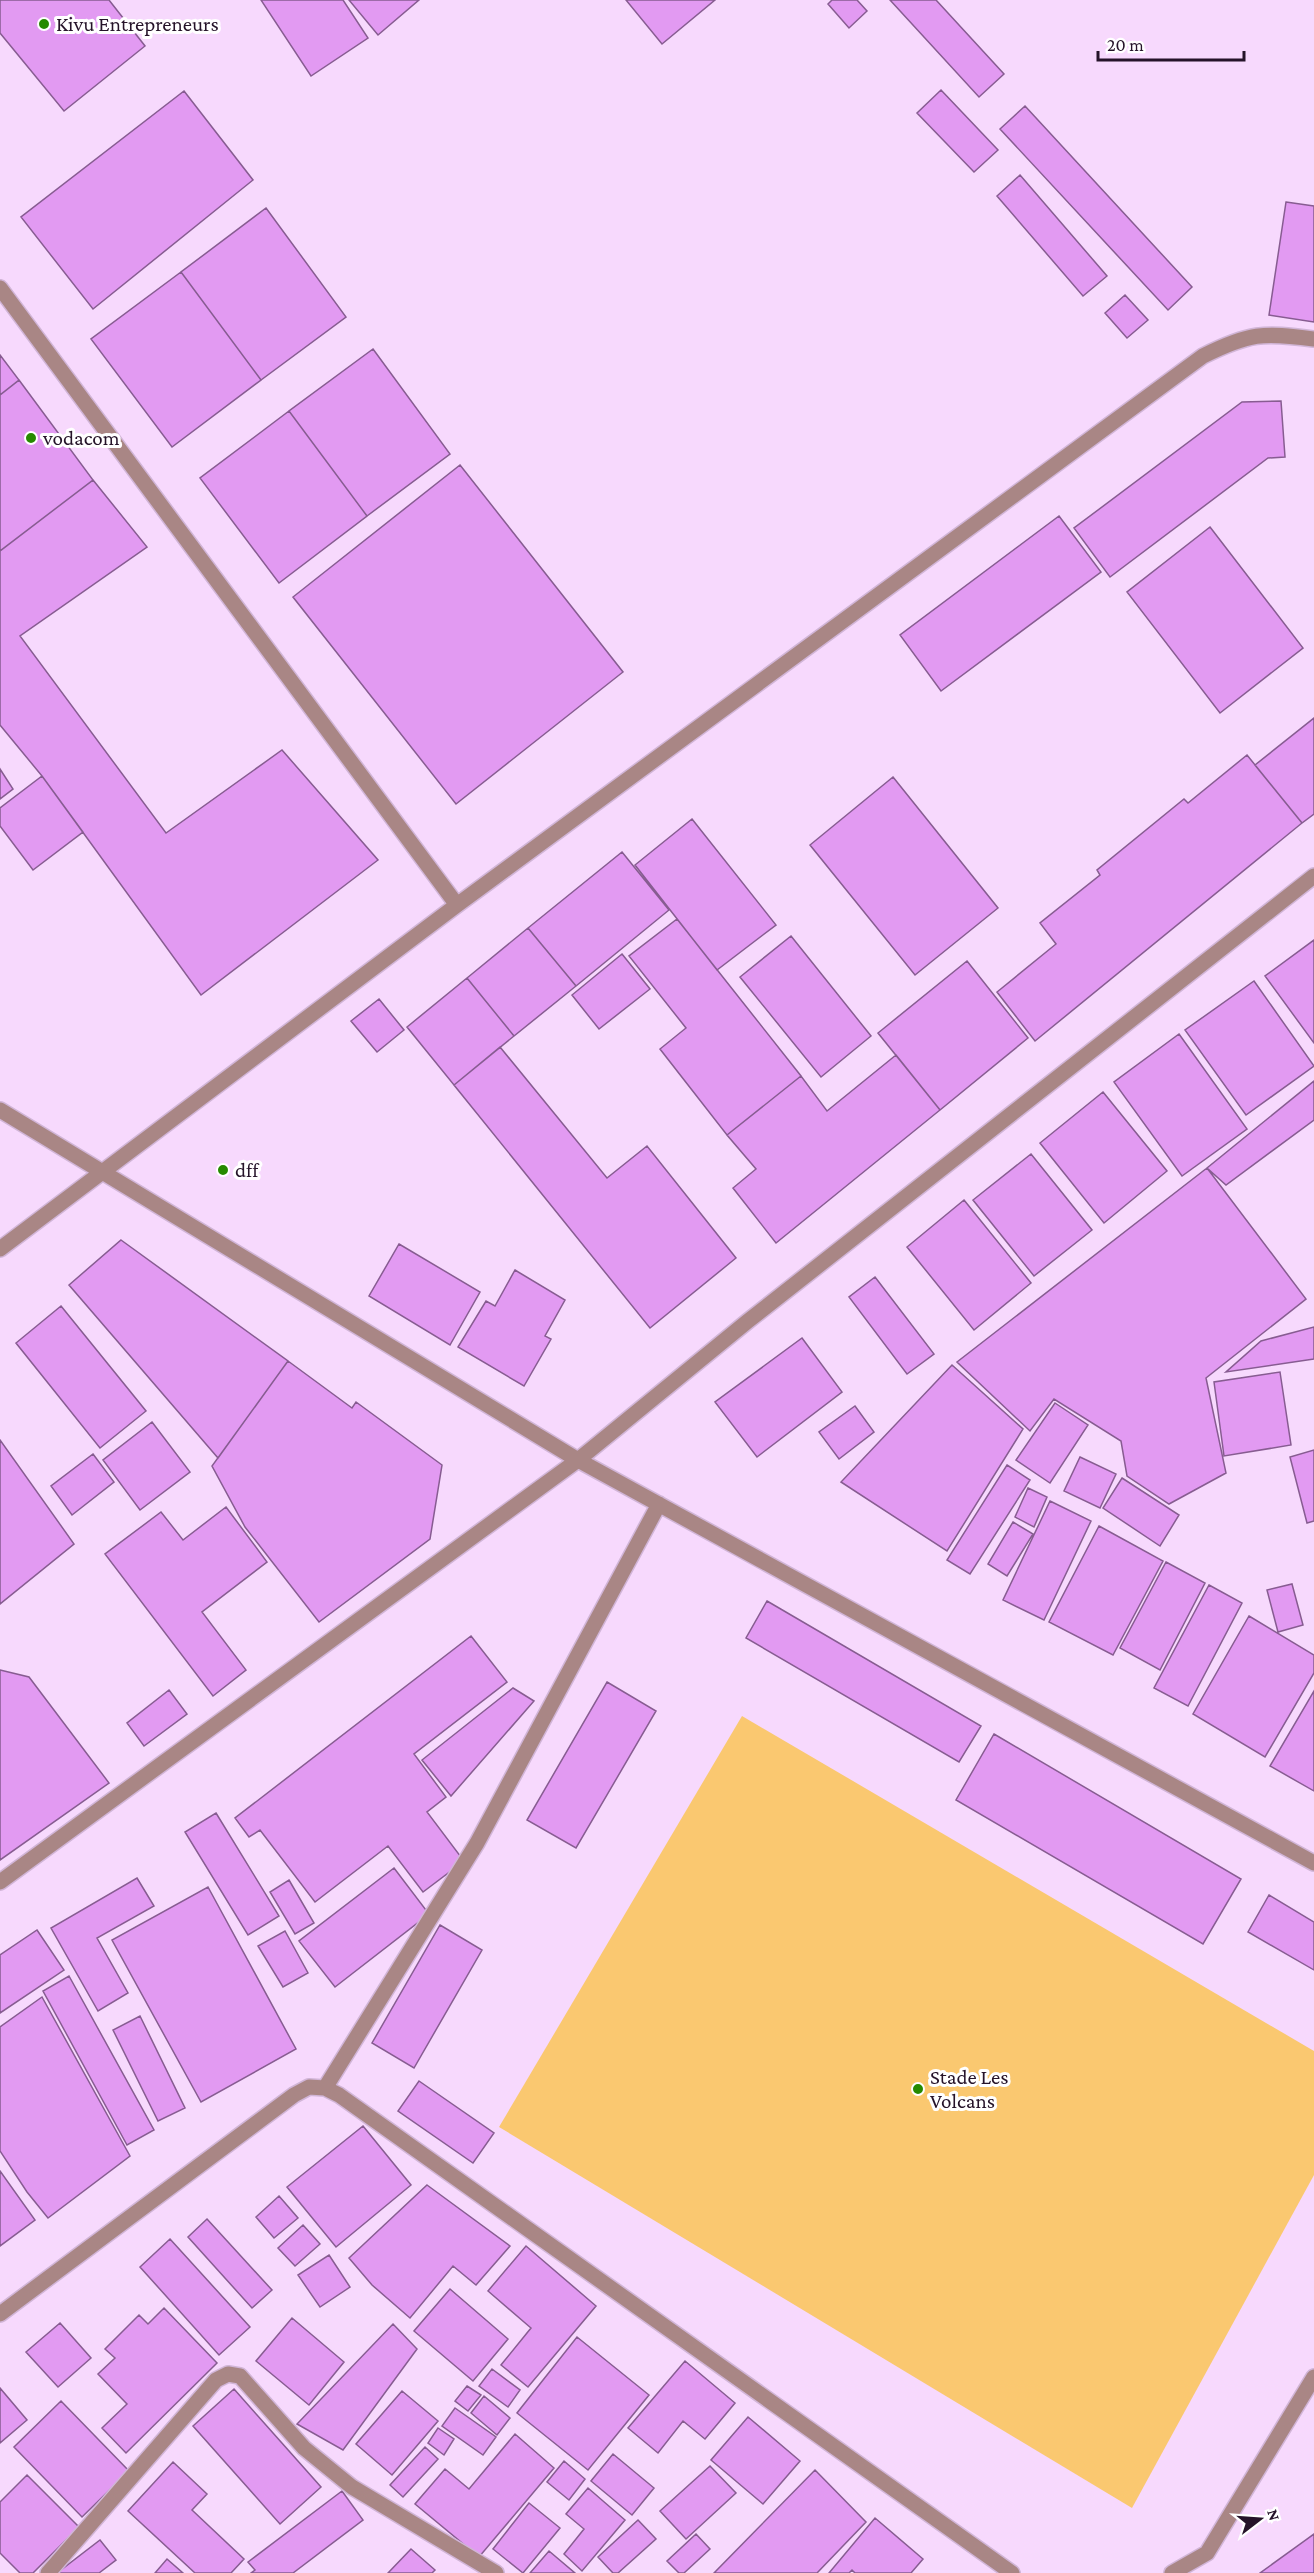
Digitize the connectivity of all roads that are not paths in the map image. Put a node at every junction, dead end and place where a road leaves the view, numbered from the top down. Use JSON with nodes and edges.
{"nodes":[{"id":1,"x":0,"y":288,"type":"edge"},
{"id":2,"x":1314,"y":339,"type":"edge"},
{"id":3,"x":1314,"y":876,"type":"edge"},
{"id":4,"x":457,"y":905,"type":"junction"},
{"id":5,"x":0,"y":1110,"type":"edge"},
{"id":6,"x":103,"y":1172,"type":"junction"},
{"id":7,"x":0,"y":1249,"type":"edge"},
{"id":8,"x":578,"y":1460,"type":"junction"},
{"id":9,"x":659,"y":1504,"type":"junction"},
{"id":10,"x":1314,"y":1863,"type":"edge"},
{"id":11,"x":0,"y":1882,"type":"edge"},
{"id":12,"x":325,"y":2088,"type":"junction"},
{"id":13,"x":0,"y":2314,"type":"edge"},
{"id":14,"x":1314,"y":2377,"type":"edge"},
{"id":15,"x":48,"y":2573,"type":"edge"},
{"id":16,"x":496,"y":2573,"type":"edge"},
{"id":17,"x":1012,"y":2573,"type":"edge"},
{"id":18,"x":1172,"y":2573,"type":"edge"}],
"edges":[{"from":1,"to":4,"type":"street"},
{"from":2,"to":4,"type":"street"},
{"from":3,"to":8,"type":"street"},
{"from":4,"to":6,"type":"street"},
{"from":5,"to":6,"type":"street"},
{"from":6,"to":7,"type":"street"},
{"from":6,"to":8,"type":"street"},
{"from":8,"to":9,"type":"street"},
{"from":8,"to":11,"type":"street"},
{"from":9,"to":10,"type":"street"},
{"from":9,"to":12,"type":"street"},
{"from":12,"to":13,"type":"street"},
{"from":12,"to":17,"type":"street"},
{"from":14,"to":18,"type":"street"},
{"from":15,"to":16,"type":"street"}]}
